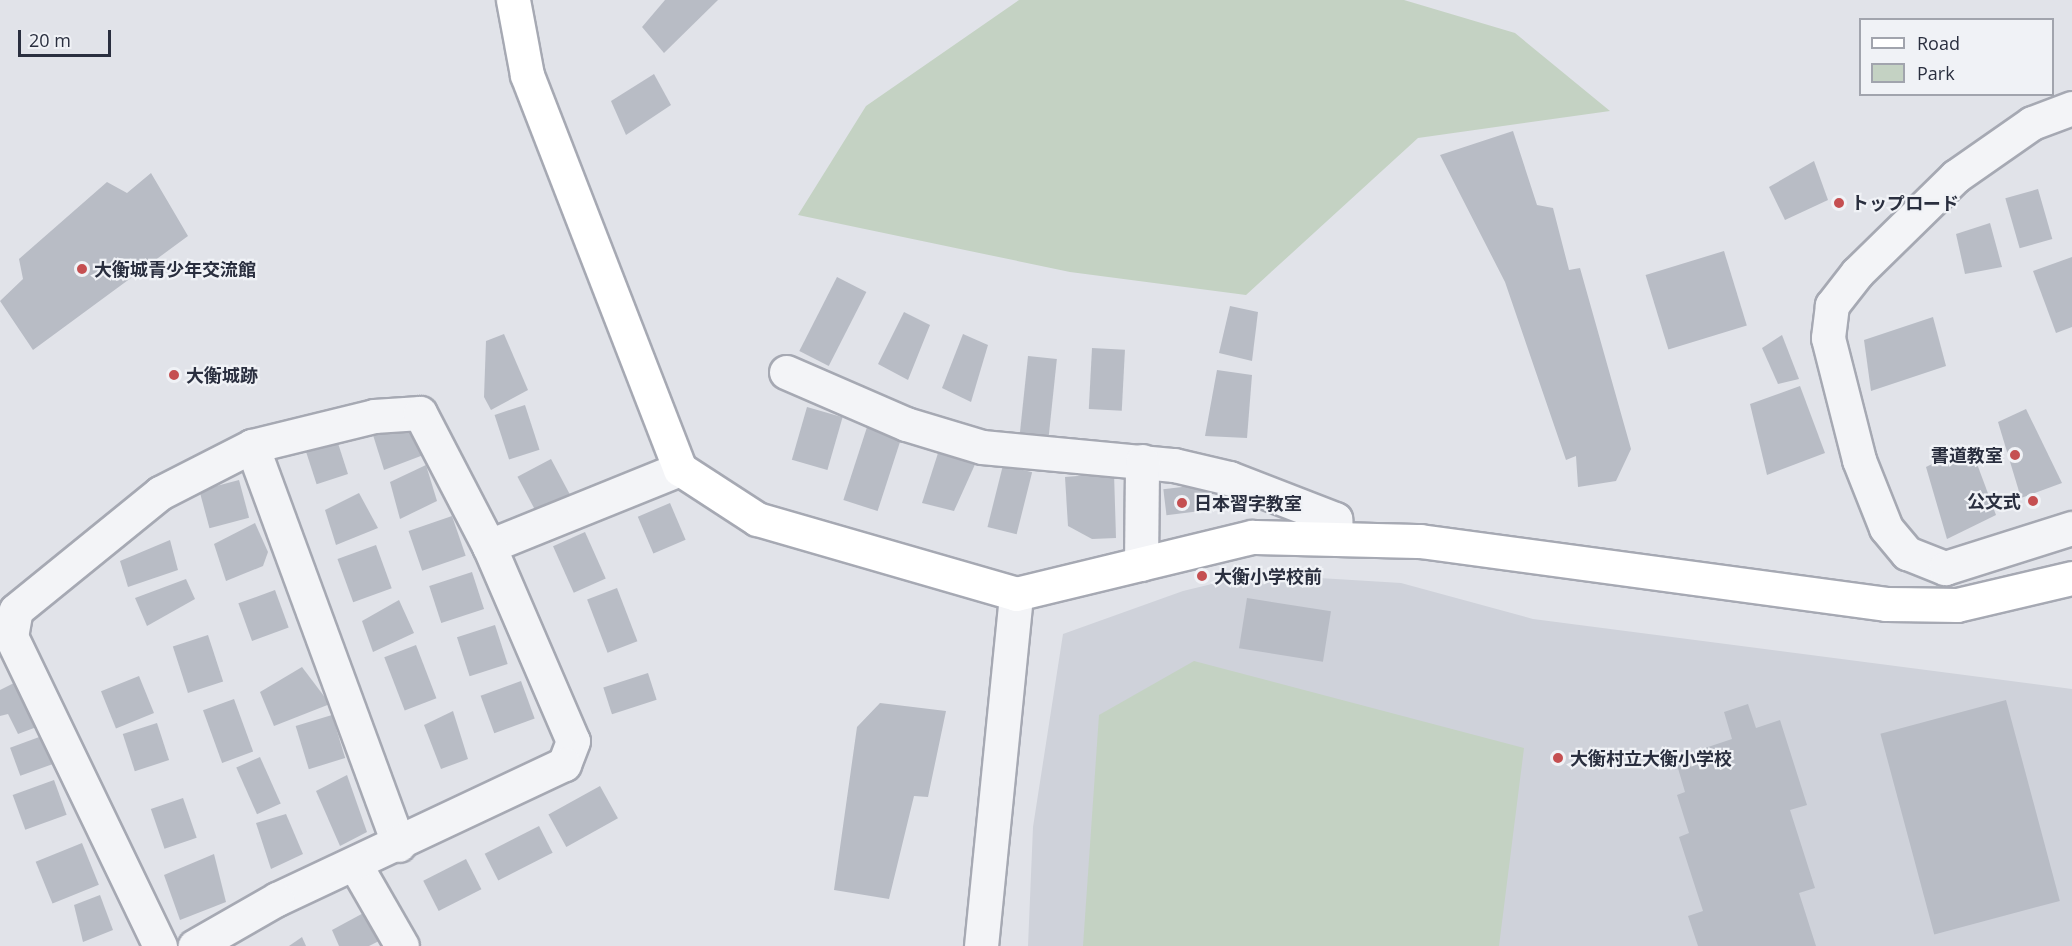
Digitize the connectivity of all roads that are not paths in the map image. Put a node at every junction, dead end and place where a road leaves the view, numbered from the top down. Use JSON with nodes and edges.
{"nodes":[{"id":1,"x":513,"y":0,"type":"edge"},
{"id":2,"x":2072,"y":108,"type":"edge"},
{"id":3,"x":786,"y":372,"type":"dead end"},
{"id":4,"x":252,"y":446,"type":"junction"},
{"id":5,"x":1142,"y":461,"type":"junction"},
{"id":6,"x":680,"y":469,"type":"junction"},
{"id":7,"x":2072,"y":528,"type":"edge"},
{"id":8,"x":1337,"y":539,"type":"junction"},
{"id":9,"x":489,"y":546,"type":"junction"},
{"id":10,"x":1141,"y":564,"type":"junction"},
{"id":11,"x":2072,"y":578,"type":"edge"},
{"id":12,"x":1016,"y":594,"type":"junction"},
{"id":13,"x":399,"y":845,"type":"junction"},
{"id":14,"x":356,"y":866,"type":"junction"},
{"id":15,"x":160,"y":946,"type":"edge"},
{"id":16,"x":195,"y":946,"type":"edge"},
{"id":17,"x":402,"y":946,"type":"edge"},
{"id":18,"x":981,"y":946,"type":"edge"}],
"edges":[{"from":1,"to":6,"type":"street"},
{"from":2,"to":7,"type":"street"},
{"from":3,"to":5,"type":"street"},
{"from":4,"to":9,"type":"street"},
{"from":4,"to":13,"type":"street"},
{"from":4,"to":15,"type":"street"},
{"from":5,"to":8,"type":"street"},
{"from":5,"to":10,"type":"street"},
{"from":6,"to":9,"type":"street"},
{"from":6,"to":12,"type":"street"},
{"from":8,"to":10,"type":"street"},
{"from":8,"to":11,"type":"street"},
{"from":9,"to":13,"type":"street"},
{"from":10,"to":12,"type":"street"},
{"from":12,"to":18,"type":"street"},
{"from":13,"to":14,"type":"street"},
{"from":14,"to":16,"type":"street"},
{"from":14,"to":17,"type":"street"}]}
